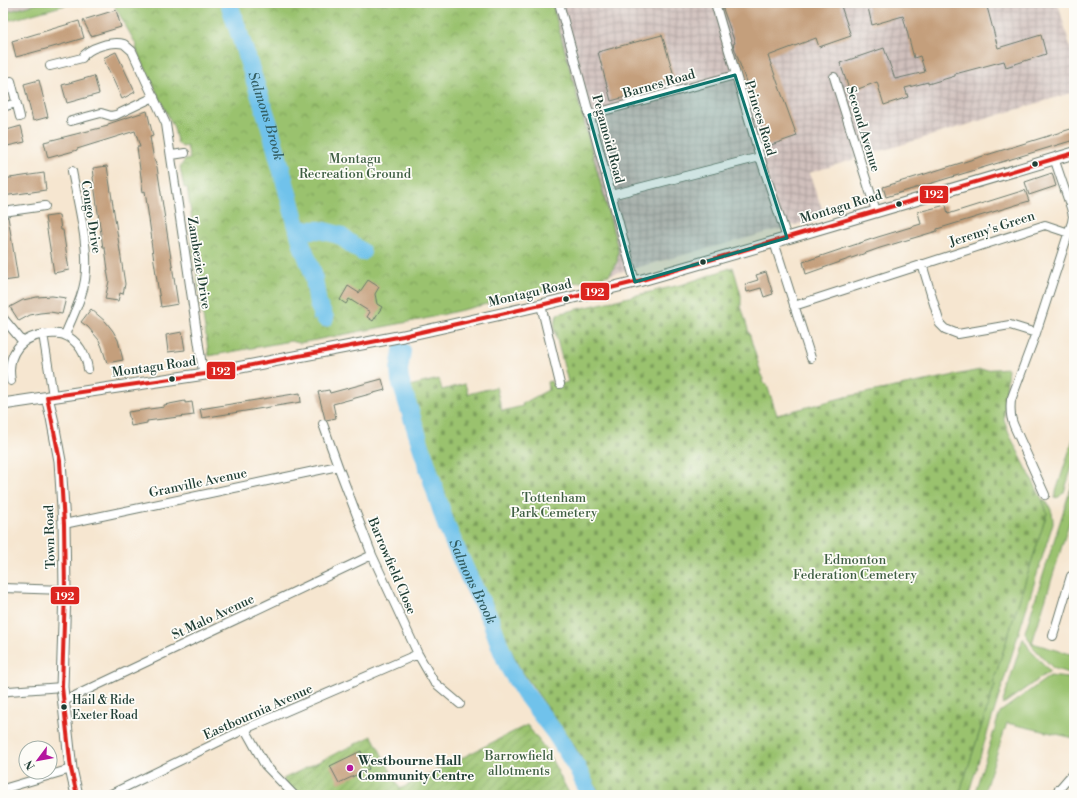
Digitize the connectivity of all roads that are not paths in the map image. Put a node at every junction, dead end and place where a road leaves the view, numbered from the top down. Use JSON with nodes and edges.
{"nodes":[{"id":1,"x":559,"y":3,"type":"edge"},
{"id":2,"x":715,"y":3,"type":"edge"},
{"id":3,"x":50,"y":66,"type":"dead end"},
{"id":4,"x":735,"y":75,"type":"junction"},
{"id":5,"x":834,"y":77,"type":"dead end"},
{"id":6,"x":11,"y":81,"type":"dead end"},
{"id":7,"x":154,"y":97,"type":"junction"},
{"id":8,"x":16,"y":103,"type":"junction"},
{"id":9,"x":3,"y":107,"type":"edge"},
{"id":10,"x":589,"y":116,"type":"junction"},
{"id":11,"x":20,"y":117,"type":"dead end"},
{"id":12,"x":71,"y":120,"type":"dead end"},
{"id":13,"x":185,"y":153,"type":"dead end"},
{"id":14,"x":1074,"y":153,"type":"edge"},
{"id":15,"x":172,"y":155,"type":"junction"},
{"id":16,"x":760,"y":157,"type":"junction"},
{"id":17,"x":1054,"y":158,"type":"junction"},
{"id":18,"x":72,"y":171,"type":"dead end"},
{"id":19,"x":611,"y":195,"type":"junction"},
{"id":20,"x":45,"y":206,"type":"dead end"},
{"id":21,"x":876,"y":211,"type":"junction"},
{"id":22,"x":3,"y":212,"type":"edge"},
{"id":23,"x":1069,"y":233,"type":"junction"},
{"id":24,"x":787,"y":238,"type":"junction"},
{"id":25,"x":774,"y":242,"type":"junction"},
{"id":26,"x":922,"y":264,"type":"junction"},
{"id":27,"x":635,"y":282,"type":"junction"},
{"id":28,"x":541,"y":305,"type":"junction"},
{"id":29,"x":794,"y":306,"type":"junction"},
{"id":30,"x":3,"y":318,"type":"edge"},
{"id":31,"x":1036,"y":333,"type":"junction"},
{"id":32,"x":43,"y":334,"type":"junction"},
{"id":33,"x":65,"y":335,"type":"junction"},
{"id":34,"x":23,"y":342,"type":"junction"},
{"id":35,"x":810,"y":358,"type":"dead end"},
{"id":36,"x":88,"y":369,"type":"dead end"},
{"id":37,"x":205,"y":374,"type":"junction"},
{"id":38,"x":11,"y":381,"type":"dead end"},
{"id":39,"x":560,"y":384,"type":"dead end"},
{"id":40,"x":50,"y":397,"type":"junction"},
{"id":41,"x":3,"y":404,"type":"edge"},
{"id":42,"x":323,"y":424,"type":"dead end"},
{"id":43,"x":338,"y":466,"type":"junction"},
{"id":44,"x":1045,"y":495,"type":"dead end"},
{"id":45,"x":64,"y":524,"type":"junction"},
{"id":46,"x":372,"y":555,"type":"junction"},
{"id":47,"x":1074,"y":575,"type":"edge"},
{"id":48,"x":3,"y":588,"type":"edge"},
{"id":49,"x":65,"y":590,"type":"junction"},
{"id":50,"x":1053,"y":636,"type":"dead end"},
{"id":51,"x":418,"y":654,"type":"junction"},
{"id":52,"x":62,"y":687,"type":"junction"},
{"id":53,"x":3,"y":692,"type":"edge"},
{"id":54,"x":64,"y":701,"type":"junction"},
{"id":55,"x":460,"y":704,"type":"dead end"},
{"id":56,"x":245,"y":730,"type":"junction"},
{"id":57,"x":71,"y":769,"type":"junction"},
{"id":58,"x":1074,"y":772,"type":"edge"},
{"id":59,"x":3,"y":789,"type":"edge"},
{"id":60,"x":77,"y":795,"type":"edge"},
{"id":61,"x":109,"y":795,"type":"edge"},
{"id":62,"x":294,"y":795,"type":"edge"},
{"id":63,"x":1054,"y":795,"type":"edge"}],
"edges":[{"from":1,"to":10,"type":"street","name":"Pegamoid Road"},
{"from":2,"to":4,"type":"street","name":"Princes Road"},
{"from":3,"to":7,"type":"street","name":"Zambezie Drive"},
{"from":4,"to":10,"type":"street","name":"Barnes Road"},
{"from":4,"to":16,"type":"street","name":"Princes Road"},
{"from":5,"to":21,"type":"street","name":"Second Avenue"},
{"from":6,"to":8,"type":"street"},
{"from":7,"to":12,"type":"street"},
{"from":7,"to":15,"type":"street","name":"Zambezie Drive"},
{"from":8,"to":9,"type":"street"},
{"from":8,"to":11,"type":"street"},
{"from":10,"to":19,"type":"street","name":"Pegamoid Road"},
{"from":13,"to":15,"type":"street"},
{"from":14,"to":17,"type":"main road","name":"Montagu Road"},
{"from":15,"to":37,"type":"street","name":"Zambezie Drive"},
{"from":16,"to":19,"type":"street"},
{"from":16,"to":24,"type":"street","name":"Princes Road"},
{"from":17,"to":21,"type":"main road","name":"Montagu Road"},
{"from":17,"to":23,"type":"street"},
{"from":18,"to":33,"type":"street","name":"Congo Drive"},
{"from":19,"to":27,"type":"street","name":"Pegamoid Road"},
{"from":20,"to":22,"type":"street"},
{"from":21,"to":24,"type":"main road","name":"Montagu Road"},
{"from":23,"to":26,"type":"street","name":"Jeremy's Green"},
{"from":23,"to":31,"type":"street"},
{"from":24,"to":25,"type":"main road","name":"Montagu Road"},
{"from":25,"to":27,"type":"main road","name":"Montagu Road"},
{"from":25,"to":29,"type":"street"},
{"from":26,"to":29,"type":"street","name":"Jeremy's Green"},
{"from":26,"to":31,"type":"street"},
{"from":27,"to":28,"type":"main road","name":"Montagu Road"},
{"from":28,"to":37,"type":"main road","name":"Montagu Road"},
{"from":28,"to":39,"type":"street"},
{"from":29,"to":35,"type":"street"},
{"from":30,"to":34,"type":"street"},
{"from":31,"to":44,"type":"street"},
{"from":32,"to":33,"type":"street"},
{"from":32,"to":34,"type":"street"},
{"from":32,"to":40,"type":"street"},
{"from":33,"to":36,"type":"street"},
{"from":34,"to":38,"type":"street"},
{"from":37,"to":40,"type":"main road","name":"Montagu Road"},
{"from":40,"to":41,"type":"main road","name":"Montagu Road"},
{"from":40,"to":45,"type":"main road","name":"Town Road"},
{"from":42,"to":43,"type":"street","name":"Barrowfield Close"},
{"from":43,"to":45,"type":"street","name":"Granville Avenue"},
{"from":43,"to":46,"type":"street","name":"Barrowfield Close"},
{"from":45,"to":49,"type":"main road","name":"Town Road"},
{"from":46,"to":51,"type":"street","name":"Barrowfield Close"},
{"from":46,"to":54,"type":"street","name":"St Malo Avenue"},
{"from":47,"to":50,"type":"street"},
{"from":48,"to":49,"type":"street"},
{"from":49,"to":52,"type":"main road","name":"Town Road"},
{"from":51,"to":55,"type":"street","name":"Barrowfield Close"},
{"from":51,"to":56,"type":"street","name":"Eastbournia Avenue"},
{"from":52,"to":53,"type":"street"},
{"from":52,"to":54,"type":"main road","name":"Town Road"},
{"from":54,"to":57,"type":"main road","name":"Town Road"},
{"from":56,"to":61,"type":"street","name":"Eastbournia Avenue"},
{"from":56,"to":62,"type":"street"},
{"from":57,"to":59,"type":"street"},
{"from":57,"to":60,"type":"main road","name":"Town Road"},
{"from":58,"to":63,"type":"street"}]}
